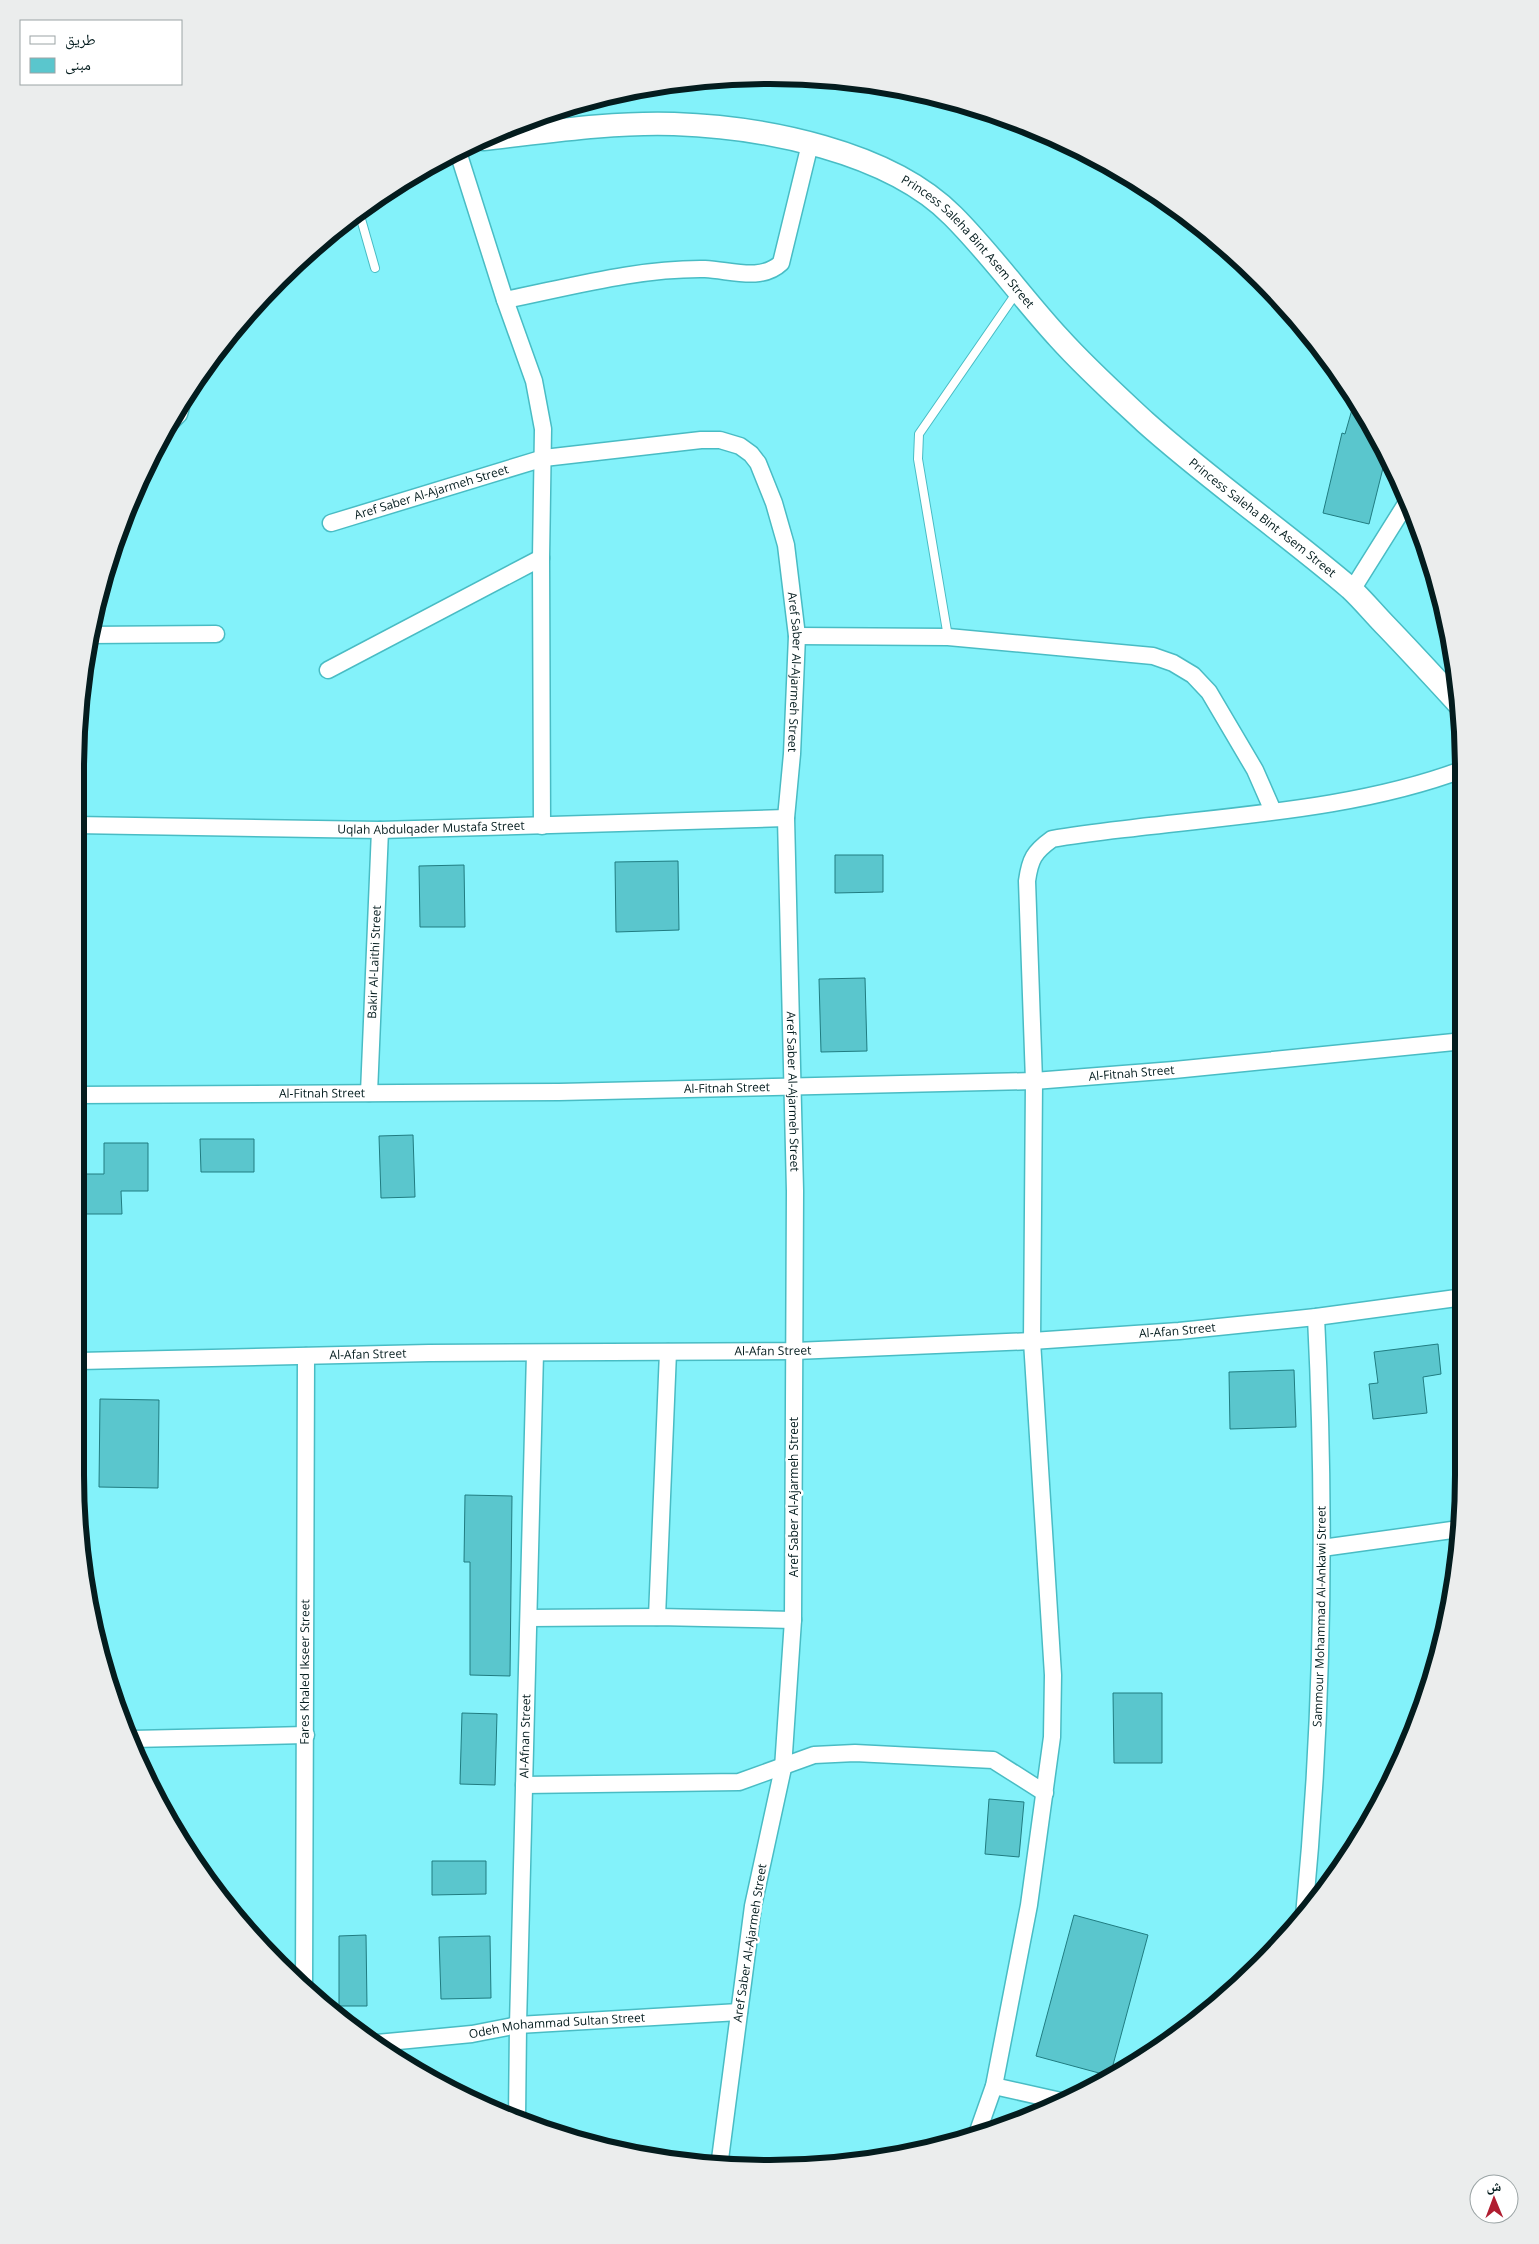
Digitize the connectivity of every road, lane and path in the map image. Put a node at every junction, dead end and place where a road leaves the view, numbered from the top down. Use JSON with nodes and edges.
{"nodes":[{"id":1,"x":506,"y":137,"type":"edge"},
{"id":2,"x":810,"y":144,"type":"junction"},
{"id":3,"x":460,"y":158,"type":"edge"},
{"id":4,"x":361,"y":219,"type":"edge"},
{"id":5,"x":375,"y":268,"type":"dead end"},
{"id":6,"x":1018,"y":290,"type":"junction"},
{"id":7,"x":505,"y":300,"type":"junction"},
{"id":8,"x":544,"y":458,"type":"junction"},
{"id":9,"x":1403,"y":507,"type":"edge"},
{"id":10,"x":330,"y":523,"type":"dead end"},
{"id":11,"x":541,"y":558,"type":"junction"},
{"id":12,"x":1352,"y":590,"type":"junction"},
{"id":13,"x":216,"y":634,"type":"dead end"},
{"id":14,"x":97,"y":635,"type":"edge"},
{"id":15,"x":797,"y":636,"type":"junction"},
{"id":16,"x":948,"y":637,"type":"junction"},
{"id":17,"x":328,"y":670,"type":"dead end"},
{"id":18,"x":1451,"y":695,"type":"edge"},
{"id":19,"x":1455,"y":772,"type":"edge"},
{"id":20,"x":1273,"y":812,"type":"junction"},
{"id":21,"x":786,"y":818,"type":"junction"},
{"id":22,"x":84,"y":825,"type":"edge"},
{"id":23,"x":542,"y":826,"type":"junction"},
{"id":24,"x":380,"y":830,"type":"junction"},
{"id":25,"x":1455,"y":1042,"type":"edge"},
{"id":26,"x":1034,"y":1081,"type":"junction"},
{"id":27,"x":792,"y":1085,"type":"junction"},
{"id":28,"x":369,"y":1093,"type":"junction"},
{"id":29,"x":84,"y":1095,"type":"edge"},
{"id":30,"x":1455,"y":1298,"type":"edge"},
{"id":31,"x":1316,"y":1317,"type":"junction"},
{"id":32,"x":1032,"y":1342,"type":"junction"},
{"id":33,"x":795,"y":1351,"type":"junction"},
{"id":34,"x":668,"y":1352,"type":"junction"},
{"id":35,"x":536,"y":1353,"type":"junction"},
{"id":36,"x":306,"y":1356,"type":"junction"},
{"id":37,"x":84,"y":1362,"type":"edge"},
{"id":38,"x":1453,"y":1530,"type":"edge"},
{"id":39,"x":1322,"y":1548,"type":"junction"},
{"id":40,"x":658,"y":1617,"type":"junction"},
{"id":41,"x":529,"y":1618,"type":"junction"},
{"id":42,"x":793,"y":1620,"type":"junction"},
{"id":43,"x":306,"y":1736,"type":"junction"},
{"id":44,"x":136,"y":1738,"type":"edge"},
{"id":45,"x":782,"y":1768,"type":"junction"},
{"id":46,"x":524,"y":1785,"type":"junction"},
{"id":47,"x":1045,"y":1793,"type":"junction"},
{"id":48,"x":1305,"y":1902,"type":"edge"},
{"id":49,"x":304,"y":1977,"type":"edge"},
{"id":50,"x":739,"y":2012,"type":"junction"},
{"id":51,"x":518,"y":2025,"type":"junction"},
{"id":52,"x":385,"y":2042,"type":"edge"},
{"id":53,"x":994,"y":2086,"type":"junction"},
{"id":54,"x":1052,"y":2099,"type":"edge"},
{"id":55,"x":517,"y":2112,"type":"edge"},
{"id":56,"x":979,"y":2127,"type":"edge"},
{"id":57,"x":720,"y":2158,"type":"edge"}],
"edges":[{"from":1,"to":2,"type":"street","name":"Princess Saleha Bint Asem Street"},
{"from":2,"to":6,"type":"street","name":"Princess Saleha Bint Asem Street"},
{"from":2,"to":7,"type":"street"},
{"from":3,"to":7,"type":"street"},
{"from":4,"to":5,"type":"lane"},
{"from":6,"to":12,"type":"street","name":"Princess Saleha Bint Asem Street"},
{"from":6,"to":16,"type":"lane"},
{"from":7,"to":8,"type":"street"},
{"from":8,"to":10,"type":"street","name":"Aref Saber Al-Ajarmeh Street"},
{"from":8,"to":11,"type":"street"},
{"from":8,"to":15,"type":"street","name":"Aref Saber Al-Ajarmeh Street"},
{"from":9,"to":12,"type":"street"},
{"from":11,"to":17,"type":"street"},
{"from":11,"to":23,"type":"street"},
{"from":12,"to":18,"type":"street","name":"Princess Saleha Bint Asem Street"},
{"from":13,"to":14,"type":"street"},
{"from":15,"to":16,"type":"street"},
{"from":15,"to":21,"type":"street","name":"Aref Saber Al-Ajarmeh Street"},
{"from":16,"to":20,"type":"street"},
{"from":19,"to":20,"type":"street"},
{"from":20,"to":26,"type":"street"},
{"from":21,"to":23,"type":"street","name":"Uqlah Abdulqader Mustafa Street"},
{"from":21,"to":27,"type":"street","name":"Aref Saber Al-Ajarmeh Street"},
{"from":22,"to":24,"type":"street","name":"Uqlah Abdulqader Mustafa Street"},
{"from":23,"to":24,"type":"street","name":"Uqlah Abdulqader Mustafa Street"},
{"from":24,"to":28,"type":"street","name":"Bakir Al-Laithi Street"},
{"from":25,"to":26,"type":"street","name":"Al-Fitnah Street"},
{"from":26,"to":27,"type":"street","name":"Al-Fitnah Street"},
{"from":26,"to":32,"type":"street"},
{"from":27,"to":28,"type":"street","name":"Al-Fitnah Street"},
{"from":27,"to":33,"type":"street","name":"Aref Saber Al-Ajarmeh Street"},
{"from":28,"to":29,"type":"street","name":"Al-Fitnah Street"},
{"from":30,"to":31,"type":"street","name":"Al-Afan Street"},
{"from":31,"to":32,"type":"street","name":"Al-Afan Street"},
{"from":31,"to":39,"type":"street","name":"Sammour Mohammad Al-Ankawi Street"},
{"from":32,"to":33,"type":"street","name":"Al-Afan Street"},
{"from":32,"to":47,"type":"street"},
{"from":33,"to":34,"type":"street","name":"Al-Afan Street"},
{"from":33,"to":42,"type":"street","name":"Aref Saber Al-Ajarmeh Street"},
{"from":34,"to":35,"type":"street","name":"Al-Afan Street"},
{"from":34,"to":40,"type":"street"},
{"from":35,"to":36,"type":"street","name":"Al-Afan Street"},
{"from":35,"to":41,"type":"street","name":"Al-Afnan Street"},
{"from":36,"to":37,"type":"street","name":"Al-Afan Street"},
{"from":36,"to":43,"type":"street","name":"Fares Khaled Ikseer Street"},
{"from":38,"to":39,"type":"street"},
{"from":39,"to":48,"type":"street","name":"Sammour Mohammad Al-Ankawi Street"},
{"from":40,"to":41,"type":"street"},
{"from":40,"to":42,"type":"street"},
{"from":41,"to":46,"type":"street","name":"Al-Afnan Street"},
{"from":42,"to":45,"type":"street","name":"Aref Saber Al-Ajarmeh Street"},
{"from":43,"to":44,"type":"street"},
{"from":43,"to":49,"type":"street","name":"Fares Khaled Ikseer Street"},
{"from":45,"to":46,"type":"street"},
{"from":45,"to":47,"type":"street"},
{"from":45,"to":50,"type":"street","name":"Aref Saber Al-Ajarmeh Street"},
{"from":46,"to":51,"type":"street","name":"Al-Afnan Street"},
{"from":47,"to":53,"type":"street"},
{"from":50,"to":51,"type":"street","name":"Odeh Mohammad Sultan Street"},
{"from":50,"to":57,"type":"street","name":"Aref Saber Al-Ajarmeh Street"},
{"from":51,"to":52,"type":"street","name":"Odeh Mohammad Sultan Street"},
{"from":51,"to":55,"type":"street","name":"Al-Afnan Street"},
{"from":53,"to":54,"type":"street"},
{"from":53,"to":56,"type":"street"}]}
